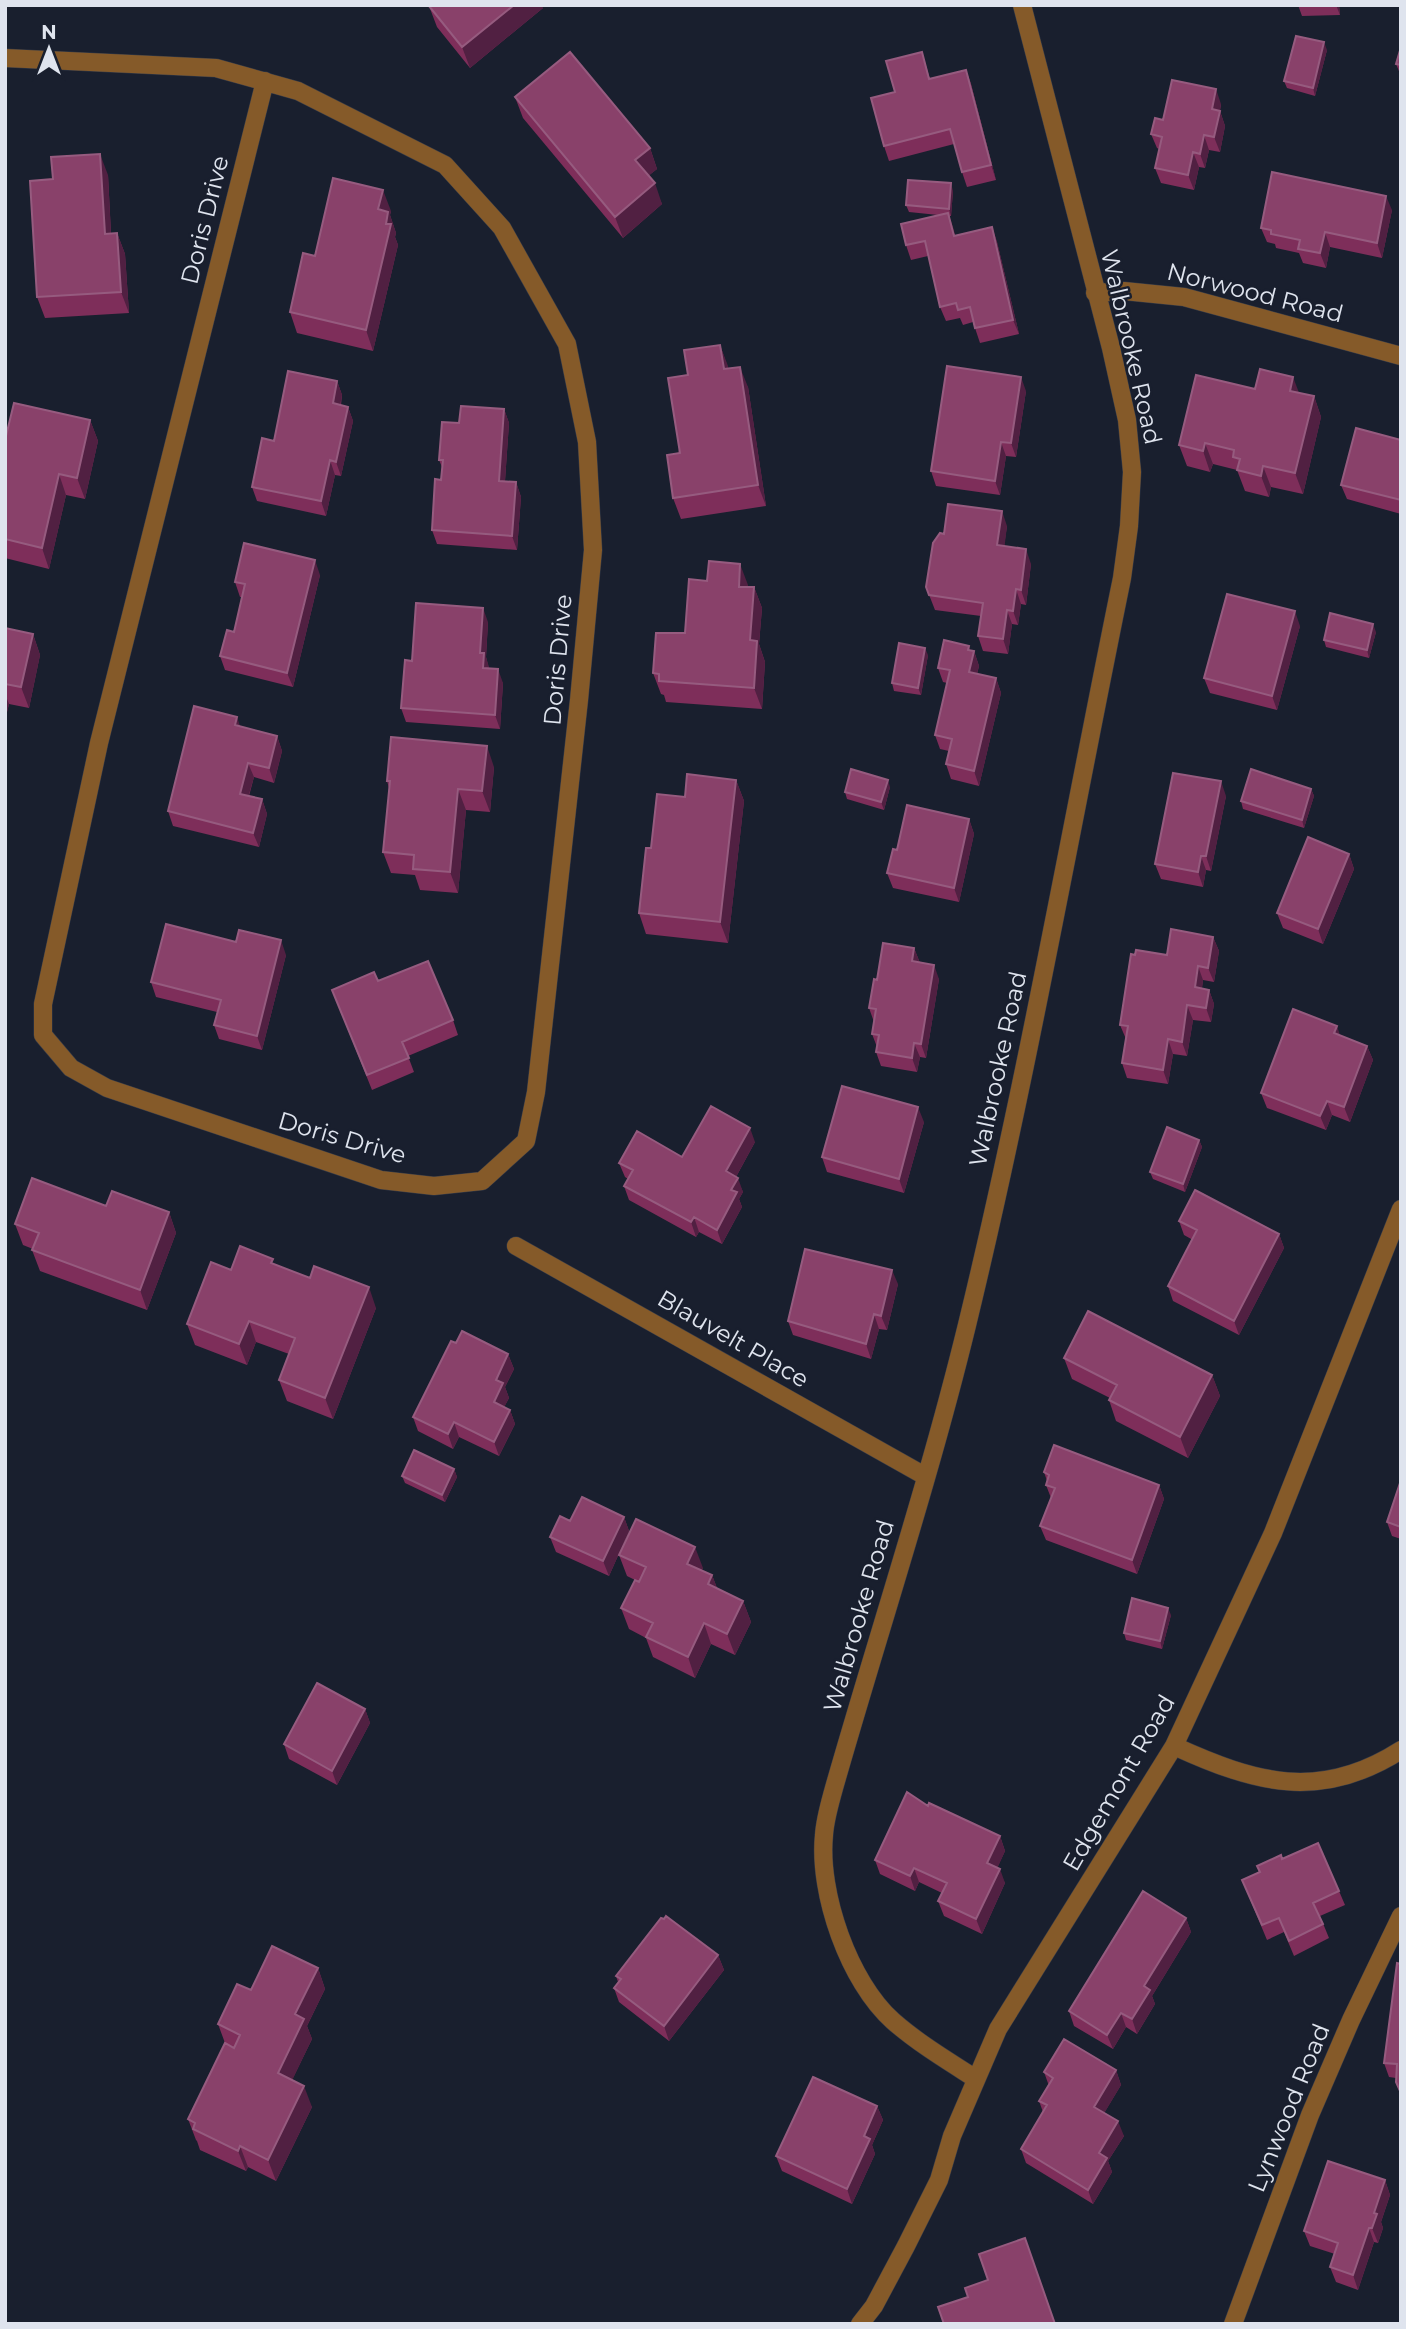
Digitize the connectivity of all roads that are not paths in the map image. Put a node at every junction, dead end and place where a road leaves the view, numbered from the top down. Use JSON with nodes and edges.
{"nodes":[{"id":1,"x":1021,"y":5,"type":"edge"},
{"id":2,"x":5,"y":58,"type":"edge"},
{"id":3,"x":265,"y":81,"type":"junction"},
{"id":4,"x":1096,"y":293,"type":"junction"},
{"id":5,"x":1401,"y":356,"type":"edge"},
{"id":6,"x":1401,"y":1209,"type":"edge"},
{"id":7,"x":516,"y":1245,"type":"dead end"},
{"id":8,"x":925,"y":1476,"type":"junction"},
{"id":9,"x":1174,"y":1746,"type":"junction"},
{"id":10,"x":1401,"y":1750,"type":"edge"},
{"id":11,"x":1401,"y":1916,"type":"edge"},
{"id":12,"x":976,"y":2079,"type":"junction"},
{"id":13,"x":860,"y":2324,"type":"edge"},
{"id":14,"x":1233,"y":2324,"type":"edge"}],
"edges":[{"from":1,"to":4,"type":"street","name":"Walbrooke Road"},
{"from":2,"to":3,"type":"street","name":"Doris Drive"},
{"from":3,"to":3,"type":"street","name":"Doris Drive"},
{"from":4,"to":5,"type":"street","name":"Norwood Road"},
{"from":4,"to":8,"type":"street","name":"Walbrooke Road"},
{"from":6,"to":9,"type":"street","name":"Edgemont Road"},
{"from":7,"to":8,"type":"street","name":"Blauvelt Place"},
{"from":8,"to":12,"type":"street","name":"Walbrooke Road"},
{"from":9,"to":10,"type":"street"},
{"from":9,"to":12,"type":"street","name":"Edgemont Road"},
{"from":11,"to":14,"type":"street","name":"Lynwood Road"},
{"from":12,"to":13,"type":"street","name":"Edgemont Road"}]}
